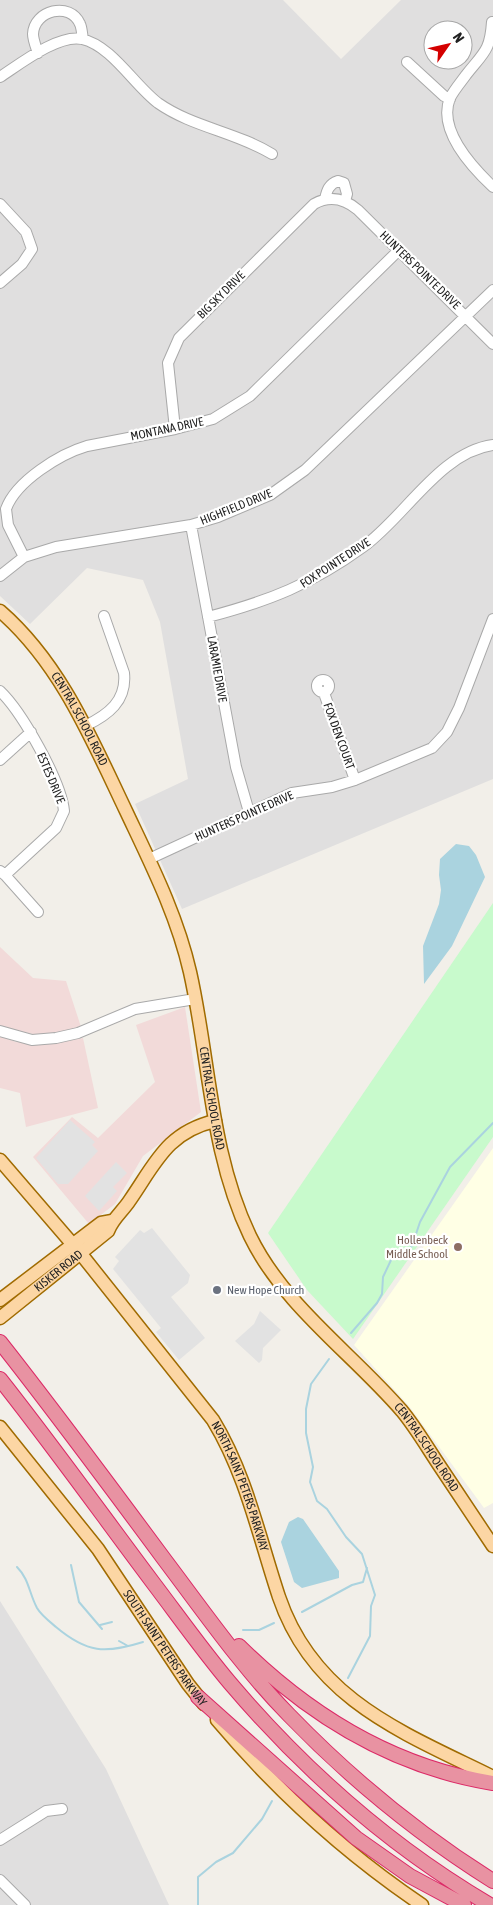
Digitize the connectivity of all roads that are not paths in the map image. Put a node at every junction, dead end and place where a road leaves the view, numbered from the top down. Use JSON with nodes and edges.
{"nodes":[{"id":1,"x":492,"y":22,"type":"edge"},
{"id":2,"x":83,"y":39,"type":"junction"},
{"id":3,"x":38,"y":53,"type":"junction"},
{"id":4,"x":407,"y":62,"type":"dead end"},
{"id":5,"x":0,"y":77,"type":"edge"},
{"id":6,"x":450,"y":99,"type":"junction"},
{"id":7,"x":272,"y":154,"type":"dead end"},
{"id":8,"x":493,"y":187,"type":"edge"},
{"id":9,"x":325,"y":199,"type":"junction"},
{"id":10,"x":341,"y":200,"type":"junction"},
{"id":11,"x":0,"y":204,"type":"edge"},
{"id":12,"x":399,"y":250,"type":"junction"},
{"id":13,"x":0,"y":282,"type":"edge"},
{"id":14,"x":493,"y":290,"type":"edge"},
{"id":15,"x":467,"y":316,"type":"junction"},
{"id":16,"x":493,"y":344,"type":"edge"},
{"id":17,"x":175,"y":429,"type":"junction"},
{"id":18,"x":493,"y":445,"type":"edge"},
{"id":19,"x":191,"y":526,"type":"junction"},
{"id":20,"x":24,"y":557,"type":"junction"},
{"id":21,"x":0,"y":576,"type":"edge"},
{"id":22,"x":0,"y":611,"type":"edge"},
{"id":23,"x":104,"y":616,"type":"dead end"},
{"id":24,"x":208,"y":617,"type":"junction"},
{"id":25,"x":493,"y":619,"type":"edge"},
{"id":26,"x":489,"y":643,"type":"edge"},
{"id":27,"x":0,"y":691,"type":"edge"},
{"id":28,"x":324,"y":693,"type":"dead end"},
{"id":29,"x":86,"y":726,"type":"junction"},
{"id":30,"x":31,"y":732,"type":"junction"},
{"id":31,"x":0,"y":760,"type":"edge"},
{"id":32,"x":355,"y":780,"type":"junction"},
{"id":33,"x":250,"y":812,"type":"junction"},
{"id":34,"x":149,"y":859,"type":"junction"},
{"id":35,"x":3,"y":873,"type":"edge"},
{"id":36,"x":38,"y":912,"type":"dead end"},
{"id":37,"x":195,"y":998,"type":"junction"},
{"id":38,"x":0,"y":1031,"type":"edge"},
{"id":39,"x":215,"y":1121,"type":"junction"},
{"id":40,"x":0,"y":1160,"type":"edge"},
{"id":41,"x":112,"y":1221,"type":"junction"},
{"id":42,"x":72,"y":1244,"type":"junction"},
{"id":43,"x":81,"y":1254,"type":"junction"},
{"id":44,"x":0,"y":1300,"type":"edge"},
{"id":45,"x":0,"y":1318,"type":"edge"},
{"id":46,"x":0,"y":1342,"type":"edge"},
{"id":47,"x":0,"y":1379,"type":"edge"},
{"id":48,"x":0,"y":1427,"type":"edge"},
{"id":49,"x":493,"y":1546,"type":"edge"},
{"id":50,"x":195,"y":1600,"type":"junction"},
{"id":51,"x":198,"y":1697,"type":"junction"},
{"id":52,"x":493,"y":1777,"type":"edge"},
{"id":53,"x":493,"y":1783,"type":"edge"},
{"id":54,"x":62,"y":1809,"type":"dead end"},
{"id":55,"x":0,"y":1840,"type":"edge"},
{"id":56,"x":0,"y":1880,"type":"edge"},
{"id":57,"x":493,"y":1880,"type":"edge"},
{"id":58,"x":25,"y":1905,"type":"edge"},
{"id":59,"x":422,"y":1905,"type":"edge"},
{"id":60,"x":464,"y":1905,"type":"edge"},
{"id":61,"x":490,"y":1905,"type":"edge"}],
"edges":[{"from":1,"to":6,"type":"street"},
{"from":2,"to":3,"type":"street"},
{"from":2,"to":3,"type":"street"},
{"from":2,"to":7,"type":"street"},
{"from":3,"to":5,"type":"street"},
{"from":4,"to":6,"type":"street"},
{"from":6,"to":8,"type":"street"},
{"from":9,"to":10,"type":"street"},
{"from":9,"to":10,"type":"street"},
{"from":9,"to":17,"type":"street","name":"BIG SKY DRIVE"},
{"from":10,"to":12,"type":"street","name":"HUNTERS POINTE DRIVE"},
{"from":11,"to":13,"type":"street"},
{"from":12,"to":15,"type":"street","name":"HUNTERS POINTE DRIVE"},
{"from":12,"to":17,"type":"street","name":"MONTANA DRIVE"},
{"from":14,"to":15,"type":"street","name":"HIGHFIELD DRIVE"},
{"from":15,"to":16,"type":"street","name":"HUNTERS POINTE DRIVE"},
{"from":15,"to":19,"type":"street","name":"HIGHFIELD DRIVE"},
{"from":17,"to":20,"type":"street","name":"MONTANA DRIVE"},
{"from":18,"to":24,"type":"street","name":"FOX POINTE DRIVE"},
{"from":19,"to":20,"type":"street","name":"HIGHFIELD DRIVE"},
{"from":19,"to":24,"type":"street","name":"LARAMIE DRIVE"},
{"from":20,"to":21,"type":"street","name":"HIGHFIELD DRIVE"},
{"from":22,"to":29,"type":"main road","name":"CENTRAL SCHOOL ROAD"},
{"from":23,"to":29,"type":"street"},
{"from":24,"to":33,"type":"street","name":"LARAMIE DRIVE"},
{"from":25,"to":26,"type":"street","name":"HUNTERS POINTE DRIVE"},
{"from":26,"to":32,"type":"street","name":"HUNTERS POINTE DRIVE"},
{"from":27,"to":30,"type":"street","name":"ESTES DRIVE"},
{"from":28,"to":32,"type":"street","name":"FOX DEN COURT"},
{"from":29,"to":34,"type":"main road","name":"CENTRAL SCHOOL ROAD"},
{"from":30,"to":31,"type":"street"},
{"from":30,"to":35,"type":"street","name":"ESTES DRIVE"},
{"from":32,"to":33,"type":"street","name":"HUNTERS POINTE DRIVE"},
{"from":33,"to":34,"type":"street","name":"HUNTERS POINTE DRIVE"},
{"from":34,"to":37,"type":"main road","name":"CENTRAL SCHOOL ROAD"},
{"from":35,"to":36,"type":"street"},
{"from":37,"to":38,"type":"street"},
{"from":37,"to":39,"type":"main road","name":"CENTRAL SCHOOL ROAD"},
{"from":39,"to":41,"type":"main road","name":"KISKER ROAD"},
{"from":39,"to":49,"type":"main road","name":"CENTRAL SCHOOL ROAD"},
{"from":40,"to":42,"type":"main road","name":"NORTH SAINT PETERS PARKWAY"},
{"from":41,"to":42,"type":"main road","name":"KISKER ROAD"},
{"from":41,"to":43,"type":"main road","name":"KISKER ROAD"},
{"from":42,"to":43,"type":"main road","name":"NORTH SAINT PETERS PARKWAY"},
{"from":42,"to":44,"type":"main road","name":"KISKER ROAD"},
{"from":43,"to":45,"type":"main road","name":"KISKER ROAD"},
{"from":43,"to":52,"type":"main road","name":"NORTH SAINT PETERS PARKWAY"},
{"from":46,"to":50,"type":"highway"},
{"from":47,"to":61,"type":"highway"},
{"from":48,"to":51,"type":"main road","name":"SOUTH SAINT PETERS PARKWAY"},
{"from":50,"to":53,"type":"highway"},
{"from":50,"to":57,"type":"highway"},
{"from":51,"to":59,"type":"main road","name":"SOUTH SAINT PETERS PARKWAY"},
{"from":51,"to":60,"type":"highway"},
{"from":54,"to":55,"type":"street"},
{"from":56,"to":58,"type":"street"}]}
